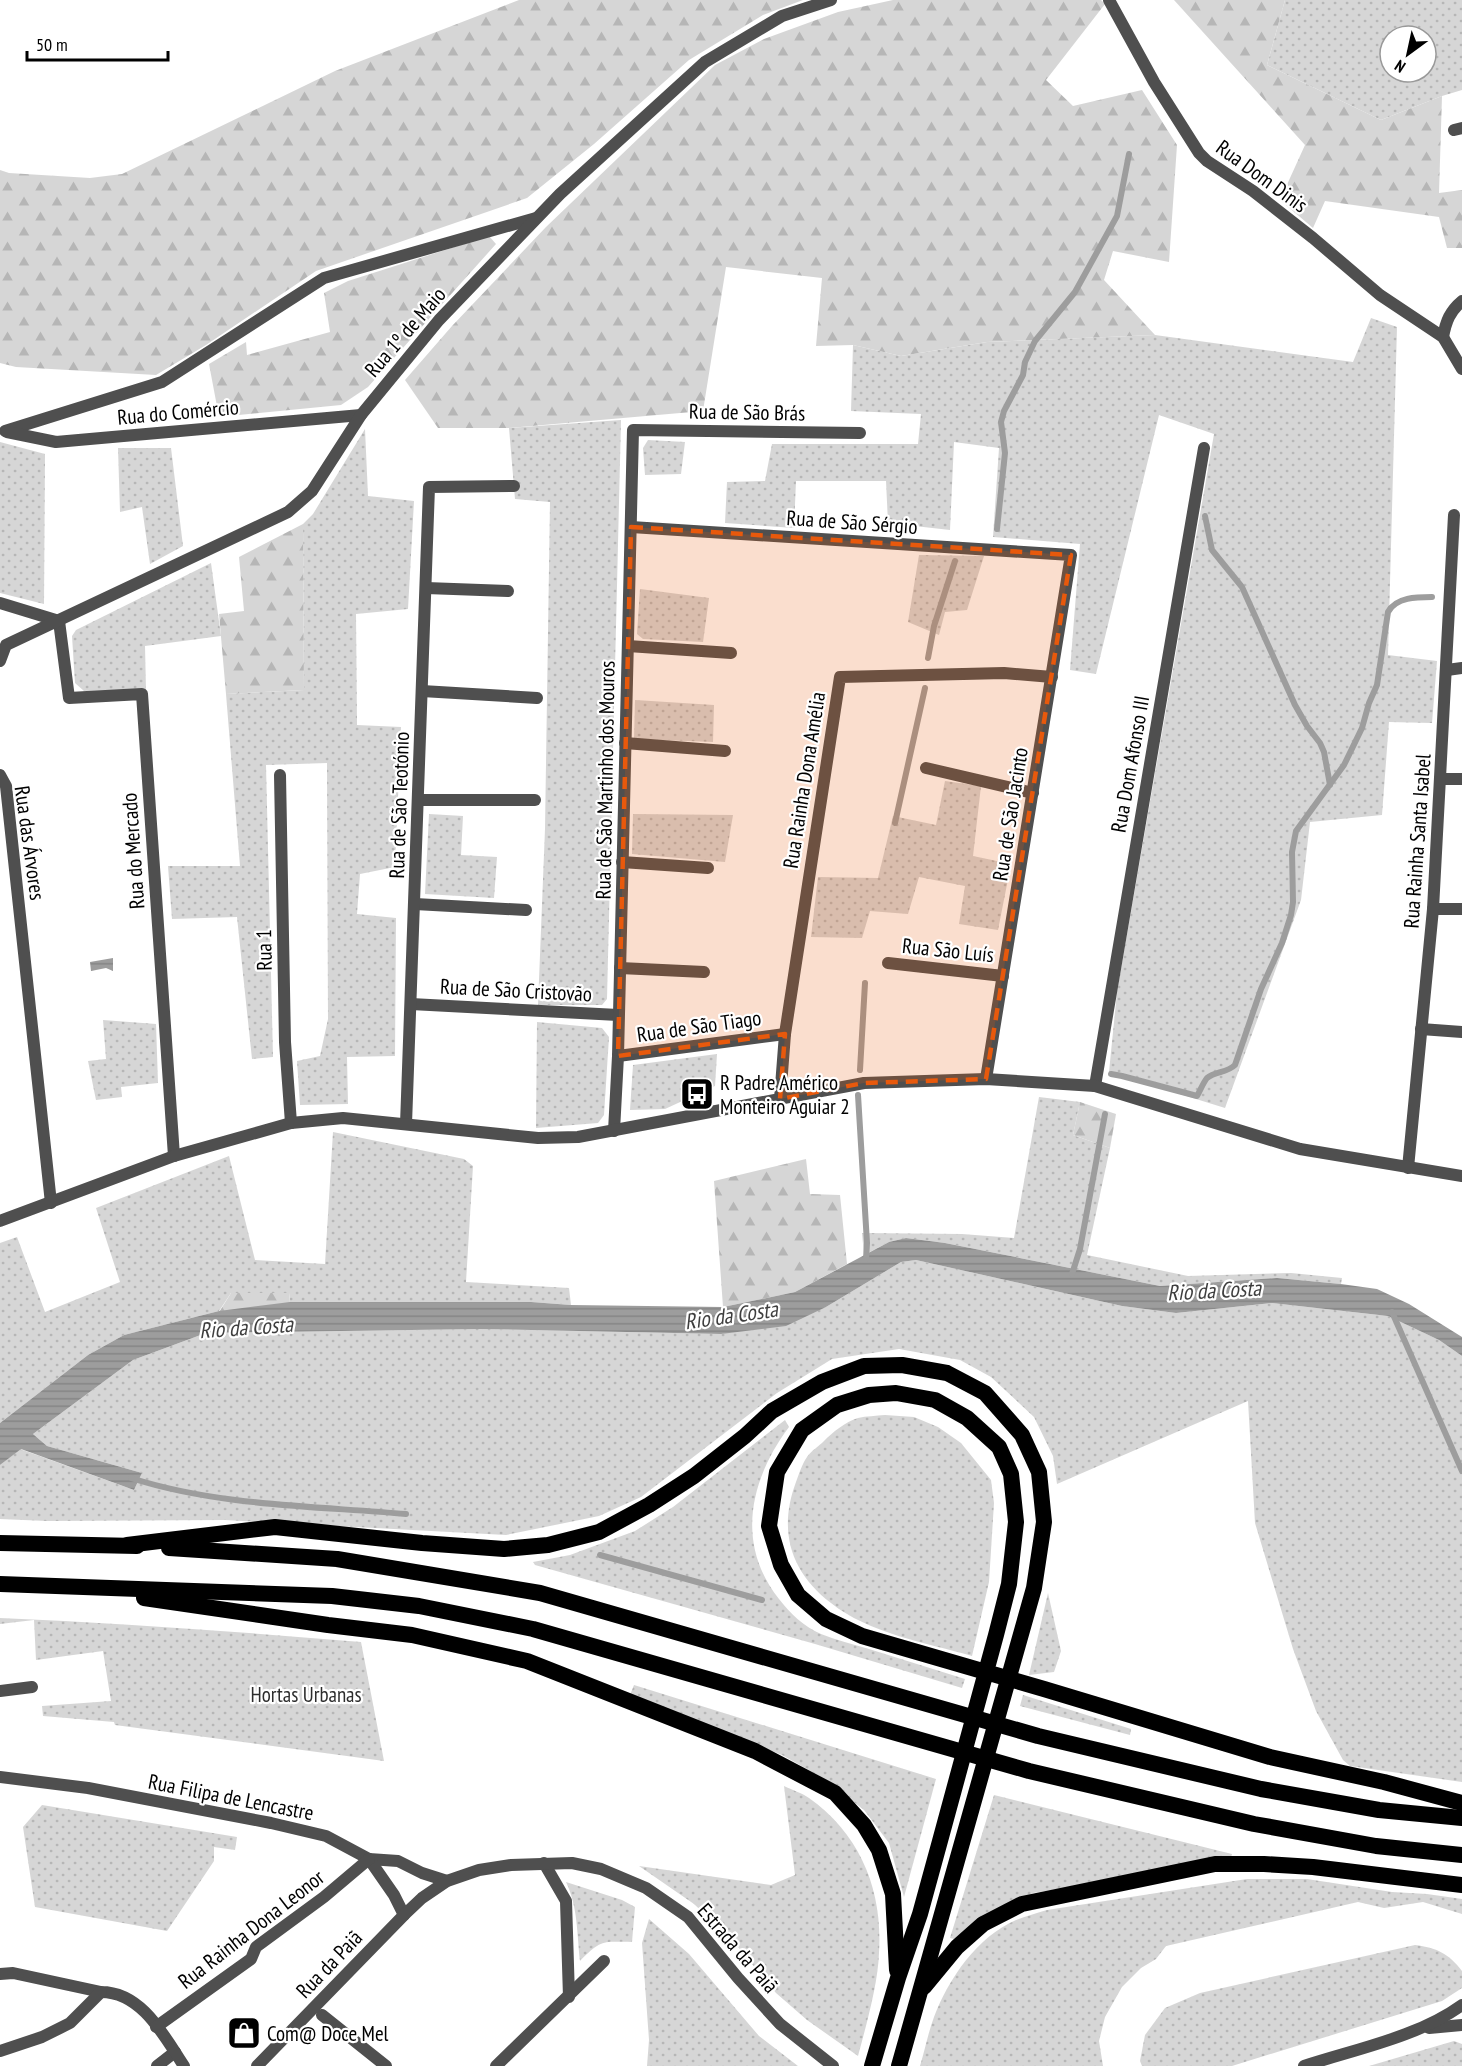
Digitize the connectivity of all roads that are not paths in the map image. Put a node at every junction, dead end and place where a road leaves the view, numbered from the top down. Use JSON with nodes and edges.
{"nodes":[{"id":1,"x":831,"y":0,"type":"edge"},
{"id":2,"x":1109,"y":0,"type":"edge"},
{"id":3,"x":537,"y":218,"type":"junction"},
{"id":4,"x":1462,"y":301,"type":"edge"},
{"id":5,"x":1443,"y":337,"type":"junction"},
{"id":6,"x":1462,"y":369,"type":"edge"},
{"id":7,"x":361,"y":415,"type":"junction"},
{"id":8,"x":633,"y":430,"type":"joint"},
{"id":9,"x":2,"y":431,"type":"edge"},
{"id":10,"x":860,"y":433,"type":"dead end"},
{"id":11,"x":1204,"y":448,"type":"dead end"},
{"id":12,"x":514,"y":486,"type":"dead end"},
{"id":13,"x":1454,"y":515,"type":"dead end"},
{"id":14,"x":631,"y":527,"type":"junction"},
{"id":15,"x":1071,"y":555,"type":"joint"},
{"id":16,"x":426,"y":588,"type":"junction"},
{"id":17,"x":508,"y":591,"type":"dead end"},
{"id":18,"x":0,"y":603,"type":"edge"},
{"id":19,"x":58,"y":621,"type":"junction"},
{"id":20,"x":628,"y":646,"type":"junction"},
{"id":21,"x":731,"y":653,"type":"dead end"},
{"id":22,"x":0,"y":661,"type":"edge"},
{"id":23,"x":1462,"y":668,"type":"edge"},
{"id":24,"x":1447,"y":670,"type":"junction"},
{"id":25,"x":1052,"y":677,"type":"junction"},
{"id":26,"x":422,"y":691,"type":"junction"},
{"id":27,"x":537,"y":698,"type":"dead end"},
{"id":28,"x":625,"y":743,"type":"junction"},
{"id":29,"x":725,"y":751,"type":"dead end"},
{"id":30,"x":926,"y":768,"type":"dead end"},
{"id":31,"x":280,"y":775,"type":"dead end"},
{"id":32,"x":0,"y":776,"type":"edge"},
{"id":33,"x":1440,"y":779,"type":"junction"},
{"id":34,"x":1462,"y":779,"type":"edge"},
{"id":35,"x":1033,"y":794,"type":"junction"},
{"id":36,"x":535,"y":800,"type":"dead end"},
{"id":37,"x":418,"y":801,"type":"junction"},
{"id":38,"x":622,"y":862,"type":"junction"},
{"id":39,"x":708,"y":868,"type":"dead end"},
{"id":40,"x":415,"y":904,"type":"junction"},
{"id":41,"x":1433,"y":909,"type":"junction"},
{"id":42,"x":1462,"y":909,"type":"edge"},
{"id":43,"x":526,"y":910,"type":"dead end"},
{"id":44,"x":888,"y":963,"type":"dead end"},
{"id":45,"x":620,"y":968,"type":"junction"},
{"id":46,"x":704,"y":972,"type":"dead end"},
{"id":47,"x":1003,"y":976,"type":"junction"},
{"id":48,"x":411,"y":1004,"type":"junction"},
{"id":49,"x":618,"y":1016,"type":"junction"},
{"id":50,"x":1421,"y":1029,"type":"junction"},
{"id":51,"x":1462,"y":1032,"type":"edge"},
{"id":52,"x":785,"y":1034,"type":"junction"},
{"id":53,"x":618,"y":1056,"type":"junction"},
{"id":54,"x":986,"y":1079,"type":"junction"},
{"id":55,"x":1095,"y":1086,"type":"junction"},
{"id":56,"x":780,"y":1099,"type":"junction"},
{"id":57,"x":291,"y":1123,"type":"junction"},
{"id":58,"x":406,"y":1125,"type":"junction"},
{"id":59,"x":614,"y":1131,"type":"junction"},
{"id":60,"x":174,"y":1156,"type":"junction"},
{"id":61,"x":1408,"y":1168,"type":"junction"},
{"id":62,"x":1462,"y":1176,"type":"edge"},
{"id":63,"x":51,"y":1203,"type":"junction"},
{"id":64,"x":0,"y":1221,"type":"edge"},
{"id":65,"x":0,"y":1543,"type":"edge"},
{"id":66,"x":127,"y":1545,"type":"junction"},
{"id":67,"x":0,"y":1584,"type":"edge"},
{"id":68,"x":50,"y":1585,"type":"junction"},
{"id":69,"x":32,"y":1687,"type":"dead end"},
{"id":70,"x":0,"y":1691,"type":"edge"},
{"id":71,"x":0,"y":1777,"type":"edge"},
{"id":72,"x":1462,"y":1803,"type":"edge"},
{"id":73,"x":1462,"y":1818,"type":"edge"},
{"id":74,"x":1462,"y":1855,"type":"edge"},
{"id":75,"x":369,"y":1859,"type":"junction"},
{"id":76,"x":544,"y":1863,"type":"junction"},
{"id":77,"x":447,"y":1881,"type":"junction"},
{"id":78,"x":1462,"y":1885,"type":"edge"},
{"id":79,"x":404,"y":1915,"type":"junction"},
{"id":80,"x":604,"y":1961,"type":"dead end"},
{"id":81,"x":0,"y":1974,"type":"edge"},
{"id":82,"x":897,"y":1978,"type":"junction"},
{"id":83,"x":101,"y":1992,"type":"junction"},
{"id":84,"x":919,"y":1993,"type":"junction"},
{"id":85,"x":569,"y":1996,"type":"junction"},
{"id":86,"x":1462,"y":2005,"type":"edge"},
{"id":87,"x":322,"y":2015,"type":"dead end"},
{"id":88,"x":1462,"y":2025,"type":"edge"},
{"id":89,"x":156,"y":2026,"type":"junction"},
{"id":90,"x":1419,"y":2029,"type":"junction"},
{"id":91,"x":0,"y":2051,"type":"edge"},
{"id":92,"x":175,"y":2052,"type":"junction"},
{"id":93,"x":157,"y":2066,"type":"edge"},
{"id":94,"x":184,"y":2066,"type":"edge"},
{"id":95,"x":257,"y":2066,"type":"edge"},
{"id":96,"x":386,"y":2066,"type":"edge"},
{"id":97,"x":495,"y":2066,"type":"edge"},
{"id":98,"x":833,"y":2066,"type":"edge"},
{"id":99,"x":872,"y":2066,"type":"edge"},
{"id":100,"x":899,"y":2066,"type":"edge"},
{"id":101,"x":1304,"y":2066,"type":"edge"}],
"edges":[{"from":1,"to":3,"type":"street","name":"Rua 1º de Maio"},
{"from":2,"to":5,"type":"street","name":"Rua Dom Dinis"},
{"from":3,"to":7,"type":"street","name":"Rua 1º de Maio"},
{"from":3,"to":9,"type":"street"},
{"from":4,"to":5,"type":"street"},
{"from":5,"to":6,"type":"street"},
{"from":7,"to":9,"type":"street","name":"Rua do Comércio"},
{"from":7,"to":19,"type":"street","name":"Rua 1º de Maio"},
{"from":8,"to":10,"type":"street","name":"Rua de São Brás"},
{"from":8,"to":14,"type":"street","name":"Rua de São Martinho dos Mouros"},
{"from":11,"to":55,"type":"street","name":"Rua Dom Afonso III"},
{"from":12,"to":16,"type":"street","name":"Rua de São Teotónio"},
{"from":13,"to":24,"type":"street","name":"Rua Rainha Santa Isabel"},
{"from":14,"to":15,"type":"street","name":"Rua de São Sérgio"},
{"from":14,"to":20,"type":"street","name":"Rua de São Martinho dos Mouros"},
{"from":15,"to":25,"type":"street","name":"Rua de São Jacinto"},
{"from":16,"to":17,"type":"street"},
{"from":16,"to":26,"type":"street","name":"Rua de São Teotónio"},
{"from":18,"to":19,"type":"street"},
{"from":19,"to":22,"type":"street","name":"Rua 1º de Maio"},
{"from":19,"to":60,"type":"street","name":"Rua do Mercado"},
{"from":20,"to":21,"type":"street"},
{"from":20,"to":28,"type":"street","name":"Rua de São Martinho dos Mouros"},
{"from":23,"to":24,"type":"street"},
{"from":24,"to":33,"type":"street","name":"Rua Rainha Santa Isabel"},
{"from":25,"to":35,"type":"street","name":"Rua de São Jacinto"},
{"from":25,"to":52,"type":"street","name":"Rua Rainha Dona Amélia"},
{"from":26,"to":27,"type":"street"},
{"from":26,"to":37,"type":"street","name":"Rua de São Teotónio"},
{"from":28,"to":29,"type":"street"},
{"from":28,"to":38,"type":"street","name":"Rua de São Martinho dos Mouros"},
{"from":30,"to":35,"type":"street"},
{"from":31,"to":57,"type":"street","name":"Rua 1"},
{"from":32,"to":63,"type":"street","name":"Rua das Árvores"},
{"from":33,"to":34,"type":"street"},
{"from":33,"to":41,"type":"street","name":"Rua Rainha Santa Isabel"},
{"from":35,"to":47,"type":"street","name":"Rua de São Jacinto"},
{"from":36,"to":37,"type":"street"},
{"from":37,"to":40,"type":"street","name":"Rua de São Teotónio"},
{"from":38,"to":39,"type":"street"},
{"from":38,"to":45,"type":"street","name":"Rua de São Martinho dos Mouros"},
{"from":40,"to":43,"type":"street"},
{"from":40,"to":48,"type":"street","name":"Rua de São Teotónio"},
{"from":41,"to":42,"type":"street"},
{"from":41,"to":50,"type":"street","name":"Rua Rainha Santa Isabel"},
{"from":44,"to":47,"type":"street","name":"Rua São Luís"},
{"from":45,"to":46,"type":"street"},
{"from":45,"to":49,"type":"street","name":"Rua de São Martinho dos Mouros"},
{"from":47,"to":54,"type":"street","name":"Rua de São Jacinto"},
{"from":48,"to":49,"type":"street","name":"Rua de São Cristovão"},
{"from":48,"to":58,"type":"street","name":"Rua de São Teotónio"},
{"from":49,"to":53,"type":"street","name":"Rua de São Martinho dos Mouros"},
{"from":50,"to":51,"type":"street"},
{"from":50,"to":61,"type":"street","name":"Rua Rainha Santa Isabel"},
{"from":52,"to":53,"type":"street","name":"Rua de São Tiago"},
{"from":52,"to":56,"type":"street","name":"Rua Rainha Dona Amélia"},
{"from":53,"to":59,"type":"street","name":"Rua de São Martinho dos Mouros"},
{"from":54,"to":55,"type":"street"},
{"from":54,"to":56,"type":"street"},
{"from":55,"to":61,"type":"street"},
{"from":56,"to":59,"type":"street"},
{"from":57,"to":58,"type":"street"},
{"from":57,"to":60,"type":"street"},
{"from":58,"to":59,"type":"street"},
{"from":60,"to":63,"type":"street"},
{"from":61,"to":62,"type":"street"},
{"from":63,"to":64,"type":"street"},
{"from":65,"to":66,"type":"highway"},
{"from":66,"to":73,"type":"highway"},
{"from":66,"to":84,"type":"highway"},
{"from":67,"to":68,"type":"highway"},
{"from":68,"to":74,"type":"highway"},
{"from":68,"to":82,"type":"highway"},
{"from":69,"to":70,"type":"street"},
{"from":71,"to":75,"type":"street","name":"Rua Filipa de Lencastre"},
{"from":72,"to":82,"type":"highway"},
{"from":75,"to":77,"type":"street","name":"Rua Filipa de Lencastre"},
{"from":75,"to":79,"type":"street"},
{"from":75,"to":89,"type":"street","name":"Rua Rainha Dona Leonor"},
{"from":76,"to":77,"type":"street","name":"Estrada da Paiã"},
{"from":76,"to":85,"type":"street"},
{"from":76,"to":98,"type":"street","name":"Estrada da Paiã"},
{"from":77,"to":79,"type":"street","name":"Estrada da Paiã"},
{"from":78,"to":84,"type":"highway"},
{"from":79,"to":95,"type":"street","name":"Rua da Paiã"},
{"from":80,"to":85,"type":"street"},
{"from":81,"to":83,"type":"street"},
{"from":82,"to":99,"type":"highway"},
{"from":83,"to":89,"type":"street"},
{"from":83,"to":91,"type":"street"},
{"from":84,"to":100,"type":"highway"},
{"from":85,"to":97,"type":"street"},
{"from":86,"to":90,"type":"street"},
{"from":87,"to":96,"type":"street"},
{"from":88,"to":90,"type":"street"},
{"from":89,"to":92,"type":"street"},
{"from":90,"to":101,"type":"street"},
{"from":92,"to":93,"type":"street"},
{"from":92,"to":94,"type":"street"}]}
